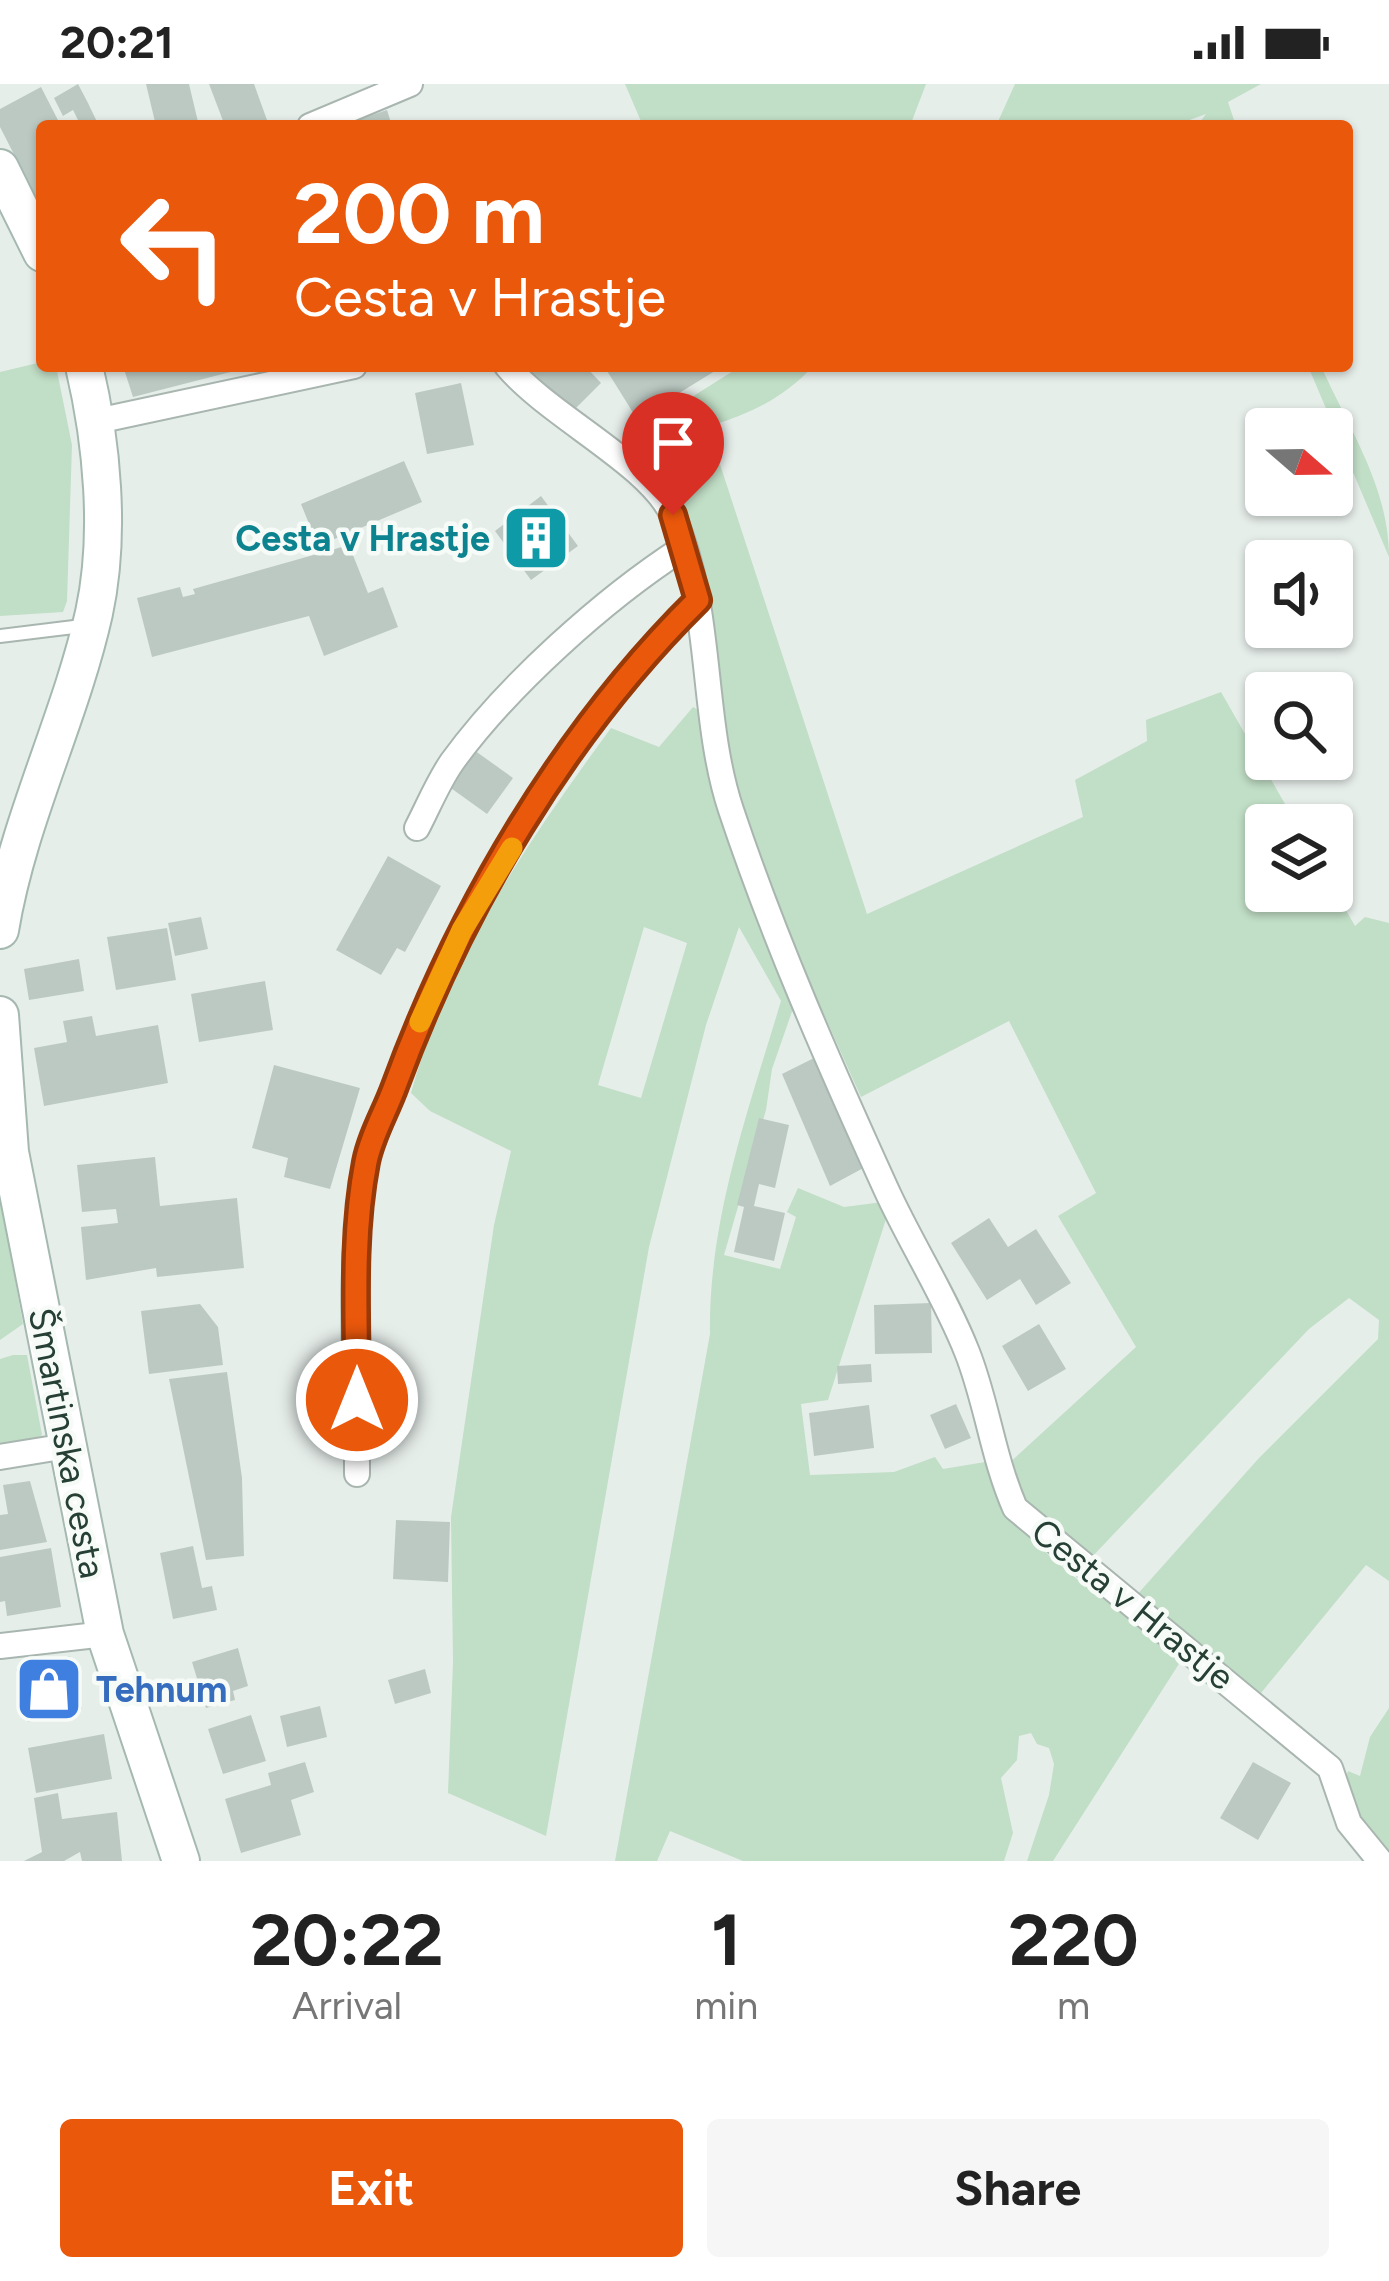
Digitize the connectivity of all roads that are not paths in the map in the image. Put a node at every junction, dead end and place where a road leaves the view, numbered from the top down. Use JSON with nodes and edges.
{"nodes":[{"id":1,"x":410,"y":84,"type":"edge"},
{"id":2,"x":324,"y":120,"type":"edge"},
{"id":3,"x":0,"y":169,"type":"edge"},
{"id":4,"x":36,"y":241,"type":"edge"},
{"id":5,"x":85,"y":372,"type":"edge"},
{"id":6,"x":326,"y":372,"type":"edge"},
{"id":7,"x":511,"y":372,"type":"edge"},
{"id":8,"x":97,"y":421,"type":"junction"},
{"id":9,"x":682,"y":548,"type":"junction"},
{"id":10,"x":698,"y":600,"type":"junction"},
{"id":11,"x":90,"y":626,"type":"junction"},
{"id":12,"x":0,"y":636,"type":"edge"},
{"id":13,"x":417,"y":828,"type":"dead end"},
{"id":14,"x":0,"y":930,"type":"edge"},
{"id":15,"x":0,"y":1015,"type":"edge"},
{"id":16,"x":67,"y":1446,"type":"junction"},
{"id":17,"x":0,"y":1457,"type":"edge"},
{"id":18,"x":357,"y":1474,"type":"dead end"},
{"id":19,"x":106,"y":1634,"type":"junction"},
{"id":20,"x":0,"y":1646,"type":"edge"},
{"id":21,"x":181,"y":1861,"type":"edge"},
{"id":22,"x":1380,"y":1861,"type":"edge"}],
"edges":[{"from":1,"to":2,"type":"street"},
{"from":3,"to":4,"type":"main road"},
{"from":5,"to":8,"type":"main road"},
{"from":6,"to":8,"type":"street"},
{"from":7,"to":9,"type":"street","name":"Cesta v Hrastje"},
{"from":8,"to":11,"type":"main road"},
{"from":9,"to":10,"type":"street","name":"Cesta v Hrastje"},
{"from":9,"to":13,"type":"street"},
{"from":10,"to":18,"type":"street"},
{"from":10,"to":22,"type":"street","name":"Cesta v Hrastje"},
{"from":11,"to":12,"type":"lane"},
{"from":11,"to":14,"type":"main road"},
{"from":15,"to":16,"type":"main road","name":"Šmartinska cesta"},
{"from":16,"to":17,"type":"street"},
{"from":16,"to":19,"type":"main road","name":"Šmartinska cesta"},
{"from":19,"to":20,"type":"street"},
{"from":19,"to":21,"type":"main road","name":"Šmartinska cesta"}]}
